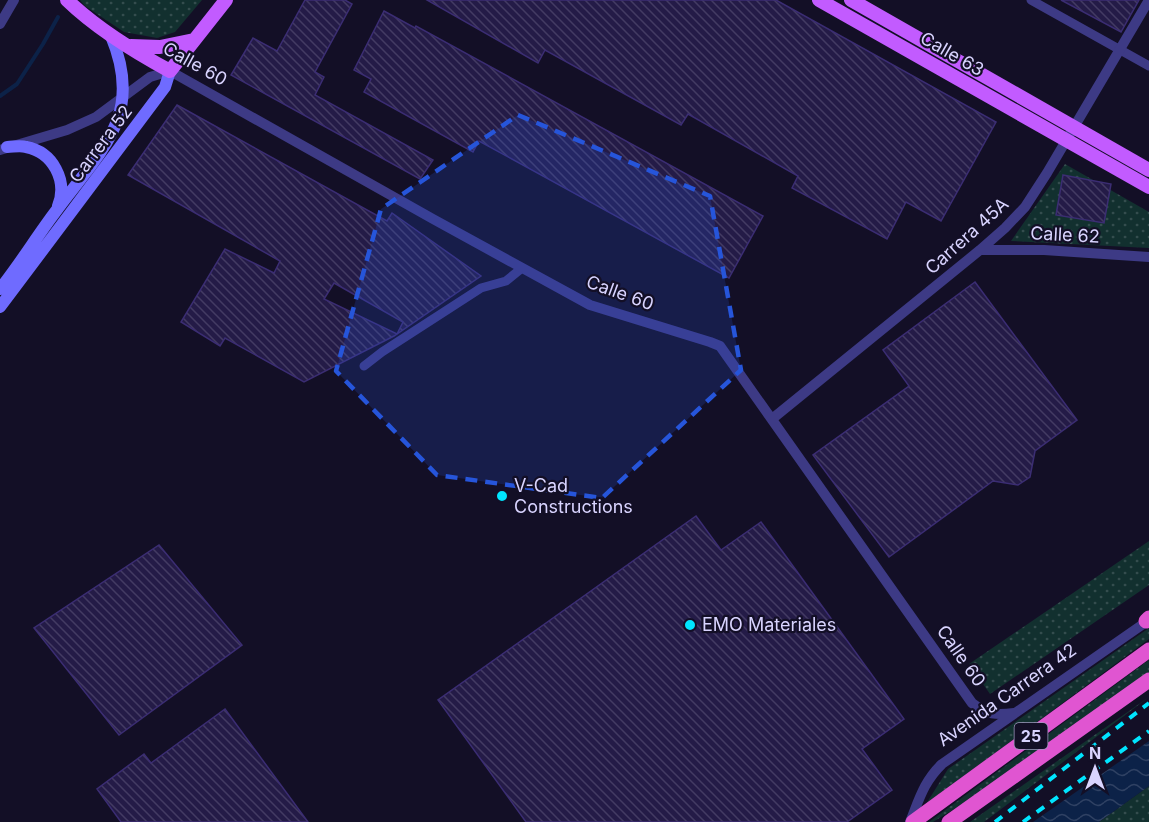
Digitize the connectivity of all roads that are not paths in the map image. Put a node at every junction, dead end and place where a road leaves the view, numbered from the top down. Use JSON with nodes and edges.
{"nodes":[{"id":1,"x":14,"y":0,"type":"edge"},
{"id":2,"x":67,"y":0,"type":"edge"},
{"id":3,"x":226,"y":0,"type":"edge"},
{"id":4,"x":819,"y":0,"type":"edge"},
{"id":5,"x":851,"y":0,"type":"edge"},
{"id":6,"x":1031,"y":0,"type":"edge"},
{"id":7,"x":1149,"y":0,"type":"edge"},
{"id":8,"x":1043,"y":3,"type":"edge"},
{"id":9,"x":0,"y":24,"type":"edge"},
{"id":10,"x":111,"y":36,"type":"junction"},
{"id":11,"x":194,"y":40,"type":"junction"},
{"id":12,"x":126,"y":45,"type":"junction"},
{"id":13,"x":1120,"y":50,"type":"junction"},
{"id":14,"x":1149,"y":66,"type":"edge"},
{"id":15,"x":170,"y":70,"type":"junction"},
{"id":16,"x":123,"y":97,"type":"junction"},
{"id":17,"x":1070,"y":133,"type":"junction"},
{"id":18,"x":3,"y":148,"type":"edge"},
{"id":19,"x":1149,"y":170,"type":"edge"},
{"id":20,"x":1149,"y":187,"type":"edge"},
{"id":21,"x":57,"y":210,"type":"junction"},
{"id":22,"x":980,"y":250,"type":"junction"},
{"id":23,"x":1149,"y":257,"type":"edge"},
{"id":24,"x":522,"y":268,"type":"junction"},
{"id":25,"x":2,"y":284,"type":"edge"},
{"id":26,"x":0,"y":307,"type":"edge"},
{"id":27,"x":364,"y":366,"type":"dead end"},
{"id":28,"x":772,"y":419,"type":"junction"},
{"id":29,"x":1148,"y":620,"type":"edge"},
{"id":30,"x":1149,"y":650,"type":"edge"},
{"id":31,"x":1149,"y":680,"type":"edge"},
{"id":32,"x":1014,"y":713,"type":"junction"},
{"id":33,"x":912,"y":822,"type":"edge"},
{"id":34,"x":949,"y":822,"type":"edge"}],
"edges":[{"from":1,"to":9,"type":"street"},
{"from":2,"to":10,"type":"main road","name":"Calle 60"},
{"from":3,"to":11,"type":"main road","name":"Carrera 52"},
{"from":4,"to":17,"type":"main road","name":"Calle 63"},
{"from":5,"to":17,"type":"main road","name":"Calle 63"},
{"from":6,"to":8,"type":"street"},
{"from":7,"to":13,"type":"street","name":"Carrera 45A"},
{"from":8,"to":13,"type":"street"},
{"from":10,"to":12,"type":"main road","name":"Calle 60"},
{"from":10,"to":16,"type":"main road","name":"Carrera 52"},
{"from":11,"to":12,"type":"main road"},
{"from":11,"to":15,"type":"main road","name":"Carrera 52"},
{"from":12,"to":15,"type":"main road","name":"Calle 60"},
{"from":13,"to":14,"type":"street"},
{"from":13,"to":17,"type":"street","name":"Carrera 45A"},
{"from":15,"to":16,"type":"street"},
{"from":15,"to":24,"type":"street","name":"Calle 60"},
{"from":15,"to":26,"type":"main road","name":"Carrera 52"},
{"from":16,"to":18,"type":"street"},
{"from":16,"to":21,"type":"main road","name":"Carrera 52"},
{"from":17,"to":19,"type":"main road"},
{"from":17,"to":20,"type":"main road"},
{"from":17,"to":22,"type":"street","name":"Carrera 45A"},
{"from":18,"to":21,"type":"main road"},
{"from":21,"to":25,"type":"main road","name":"Carrera 52"},
{"from":22,"to":23,"type":"street","name":"Calle 62"},
{"from":22,"to":28,"type":"street","name":"Carrera 45A"},
{"from":24,"to":27,"type":"street"},
{"from":24,"to":28,"type":"street","name":"Calle 60"},
{"from":28,"to":32,"type":"street","name":"Calle 60"},
{"from":29,"to":32,"type":"street","name":"Avenida Carrera 42"},
{"from":30,"to":33,"type":"highway","name":"Avenida Carrera 42","number":"25"},
{"from":31,"to":34,"type":"highway","number":"25"},
{"from":32,"to":33,"type":"street","name":"Avenida Carrera 42"}]}
